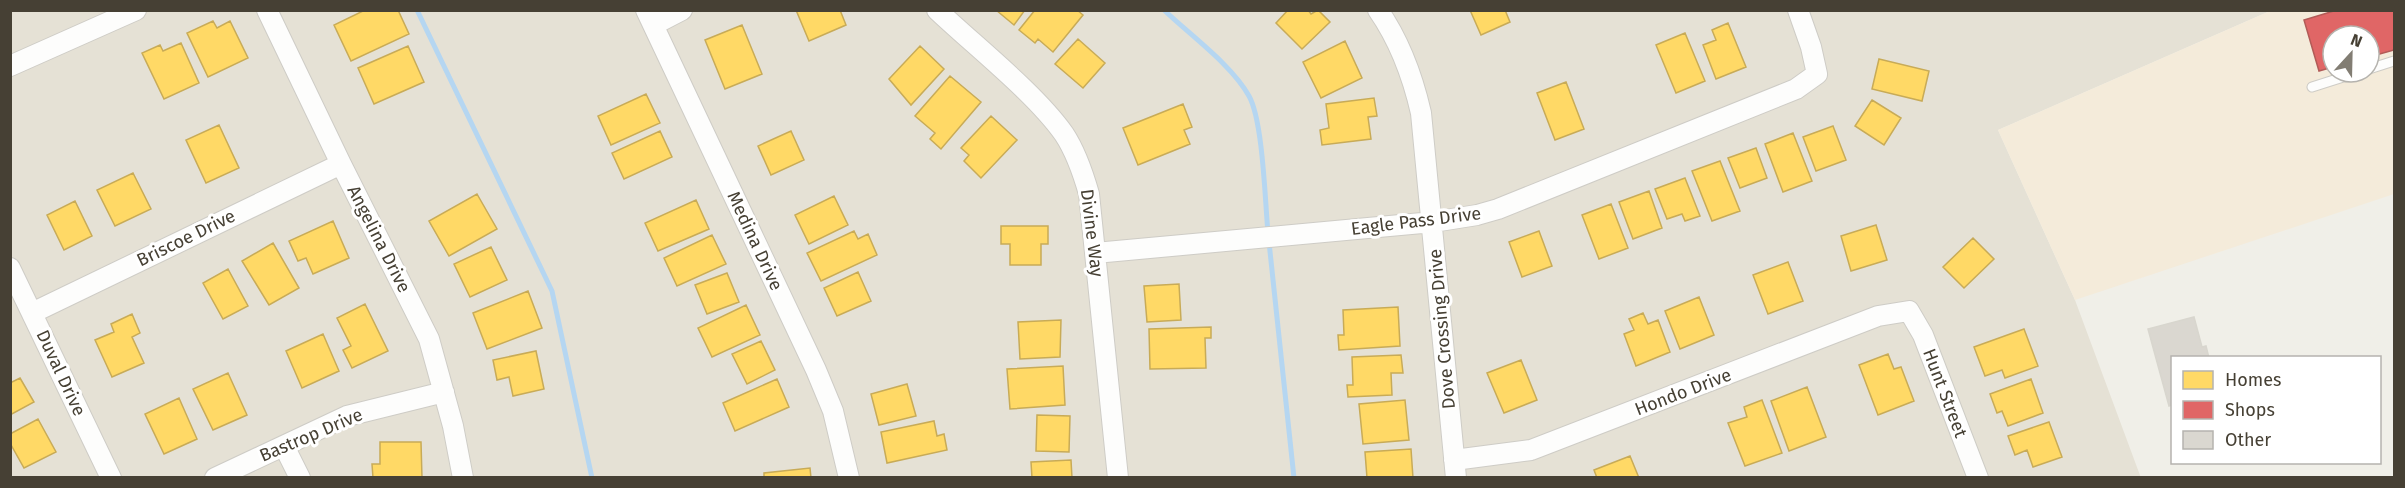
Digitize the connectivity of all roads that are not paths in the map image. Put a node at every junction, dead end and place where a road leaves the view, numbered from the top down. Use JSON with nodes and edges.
{"nodes":[{"id":1,"x":136,"y":10,"type":"edge"},
{"id":2,"x":267,"y":10,"type":"edge"},
{"id":3,"x":682,"y":10,"type":"edge"},
{"id":4,"x":937,"y":10,"type":"edge"},
{"id":5,"x":1798,"y":10,"type":"edge"},
{"id":6,"x":1381,"y":12,"type":"edge"},
{"id":7,"x":650,"y":18,"type":"edge"},
{"id":8,"x":10,"y":66,"type":"edge"},
{"id":9,"x":2321,"y":84,"type":"edge"},
{"id":10,"x":2312,"y":87,"type":"dead end"},
{"id":11,"x":340,"y":164,"type":"junction"},
{"id":12,"x":1432,"y":222,"type":"junction"},
{"id":13,"x":1095,"y":253,"type":"junction"},
{"id":14,"x":10,"y":268,"type":"edge"},
{"id":15,"x":1909,"y":311,"type":"joint"},
{"id":16,"x":32,"y":313,"type":"junction"},
{"id":17,"x":444,"y":392,"type":"junction"},
{"id":18,"x":284,"y":446,"type":"junction"},
{"id":19,"x":1455,"y":469,"type":"edge"},
{"id":20,"x":111,"y":477,"type":"edge"},
{"id":21,"x":215,"y":477,"type":"edge"},
{"id":22,"x":300,"y":477,"type":"edge"},
{"id":23,"x":463,"y":477,"type":"edge"},
{"id":24,"x":849,"y":477,"type":"edge"},
{"id":25,"x":1118,"y":477,"type":"edge"},
{"id":26,"x":1978,"y":477,"type":"edge"}],
"edges":[{"from":1,"to":8,"type":"street"},
{"from":2,"to":11,"type":"street","name":"Angelina Drive"},
{"from":3,"to":7,"type":"street"},
{"from":4,"to":13,"type":"street","name":"Divine Way"},
{"from":5,"to":12,"type":"street","name":"Eagle Pass Drive"},
{"from":6,"to":12,"type":"street","name":"Dove Crossing Drive"},
{"from":7,"to":24,"type":"street","name":"Medina Drive"},
{"from":9,"to":10,"type":"lane"},
{"from":11,"to":16,"type":"street","name":"Briscoe Drive"},
{"from":11,"to":17,"type":"street","name":"Angelina Drive"},
{"from":12,"to":13,"type":"street","name":"Eagle Pass Drive"},
{"from":12,"to":19,"type":"street","name":"Dove Crossing Drive"},
{"from":13,"to":25,"type":"street","name":"Divine Way"},
{"from":14,"to":16,"type":"street","name":"Duval Drive"},
{"from":15,"to":19,"type":"street","name":"Hondo Drive"},
{"from":15,"to":26,"type":"street","name":"Hunt Street"},
{"from":16,"to":20,"type":"street","name":"Duval Drive"},
{"from":17,"to":18,"type":"street","name":"Bastrop Drive"},
{"from":17,"to":23,"type":"street","name":"Angelina Drive"},
{"from":18,"to":21,"type":"street","name":"Bastrop Drive"},
{"from":18,"to":22,"type":"street"}]}
